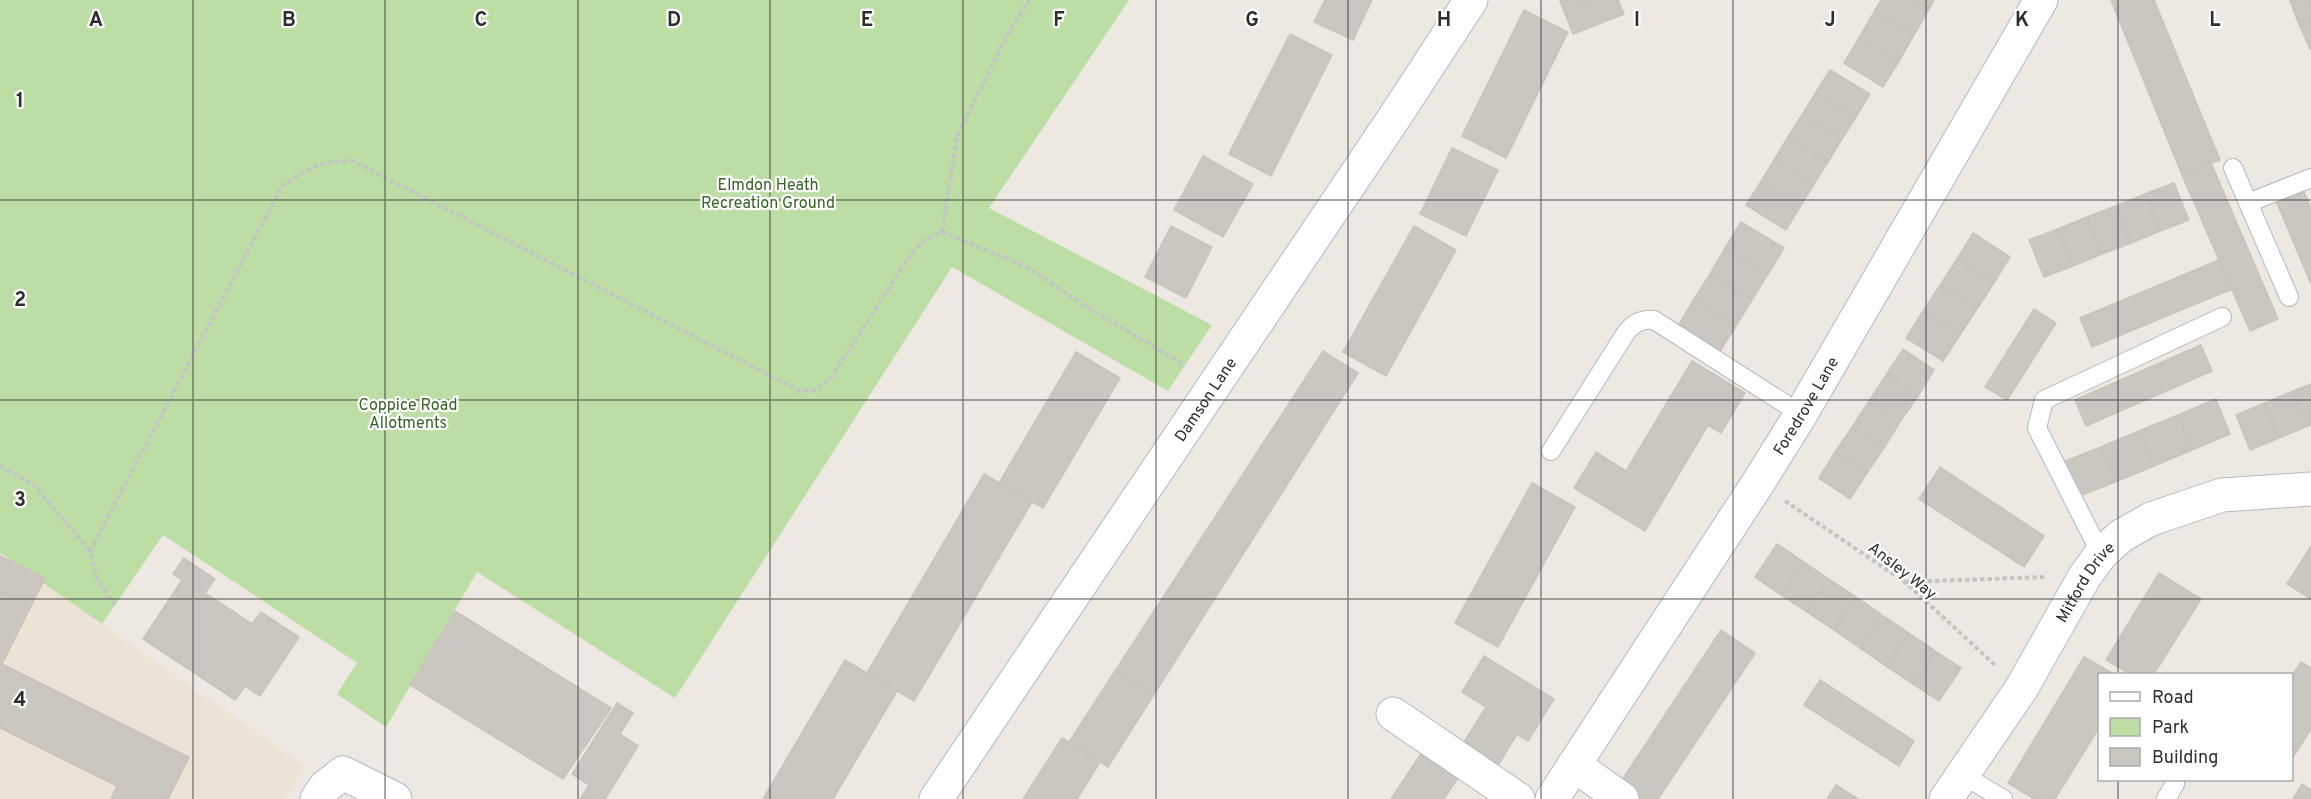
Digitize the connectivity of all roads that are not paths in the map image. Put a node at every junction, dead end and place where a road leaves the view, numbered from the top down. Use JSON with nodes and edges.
{"nodes":[{"id":1,"x":1471,"y":0,"type":"edge"},
{"id":2,"x":2041,"y":0,"type":"edge"},
{"id":3,"x":2233,"y":168,"type":"dead end"},
{"id":4,"x":2311,"y":178,"type":"edge"},
{"id":5,"x":2248,"y":204,"type":"junction"},
{"id":6,"x":2289,"y":297,"type":"dead end"},
{"id":7,"x":2222,"y":317,"type":"dead end"},
{"id":8,"x":1801,"y":414,"type":"junction"},
{"id":9,"x":1551,"y":451,"type":"dead end"},
{"id":10,"x":2311,"y":489,"type":"edge"},
{"id":11,"x":2093,"y":565,"type":"junction"},
{"id":12,"x":1393,"y":714,"type":"dead end"},
{"id":13,"x":1574,"y":765,"type":"junction"},
{"id":14,"x":1955,"y":787,"type":"edge"},
{"id":15,"x":317,"y":799,"type":"edge"},
{"id":16,"x":395,"y":799,"type":"edge"},
{"id":17,"x":936,"y":799,"type":"edge"},
{"id":18,"x":1518,"y":799,"type":"edge"},
{"id":19,"x":1552,"y":799,"type":"edge"},
{"id":20,"x":1622,"y":799,"type":"edge"},
{"id":21,"x":2003,"y":799,"type":"edge"}],
"edges":[{"from":1,"to":17,"type":"street","name":"Damson Lane"},
{"from":2,"to":8,"type":"street","name":"Foredrove Lane"},
{"from":3,"to":5,"type":"lane"},
{"from":4,"to":5,"type":"lane"},
{"from":5,"to":6,"type":"lane"},
{"from":7,"to":11,"type":"lane"},
{"from":8,"to":9,"type":"lane"},
{"from":8,"to":13,"type":"street","name":"Foredrove Lane"},
{"from":10,"to":11,"type":"street","name":"Mitford Drive"},
{"from":11,"to":14,"type":"street","name":"Mitford Drive"},
{"from":12,"to":18,"type":"street"},
{"from":13,"to":19,"type":"street","name":"Foredrove Lane"},
{"from":13,"to":20,"type":"street"},
{"from":14,"to":21,"type":"lane"},
{"from":15,"to":16,"type":"street"}]}
